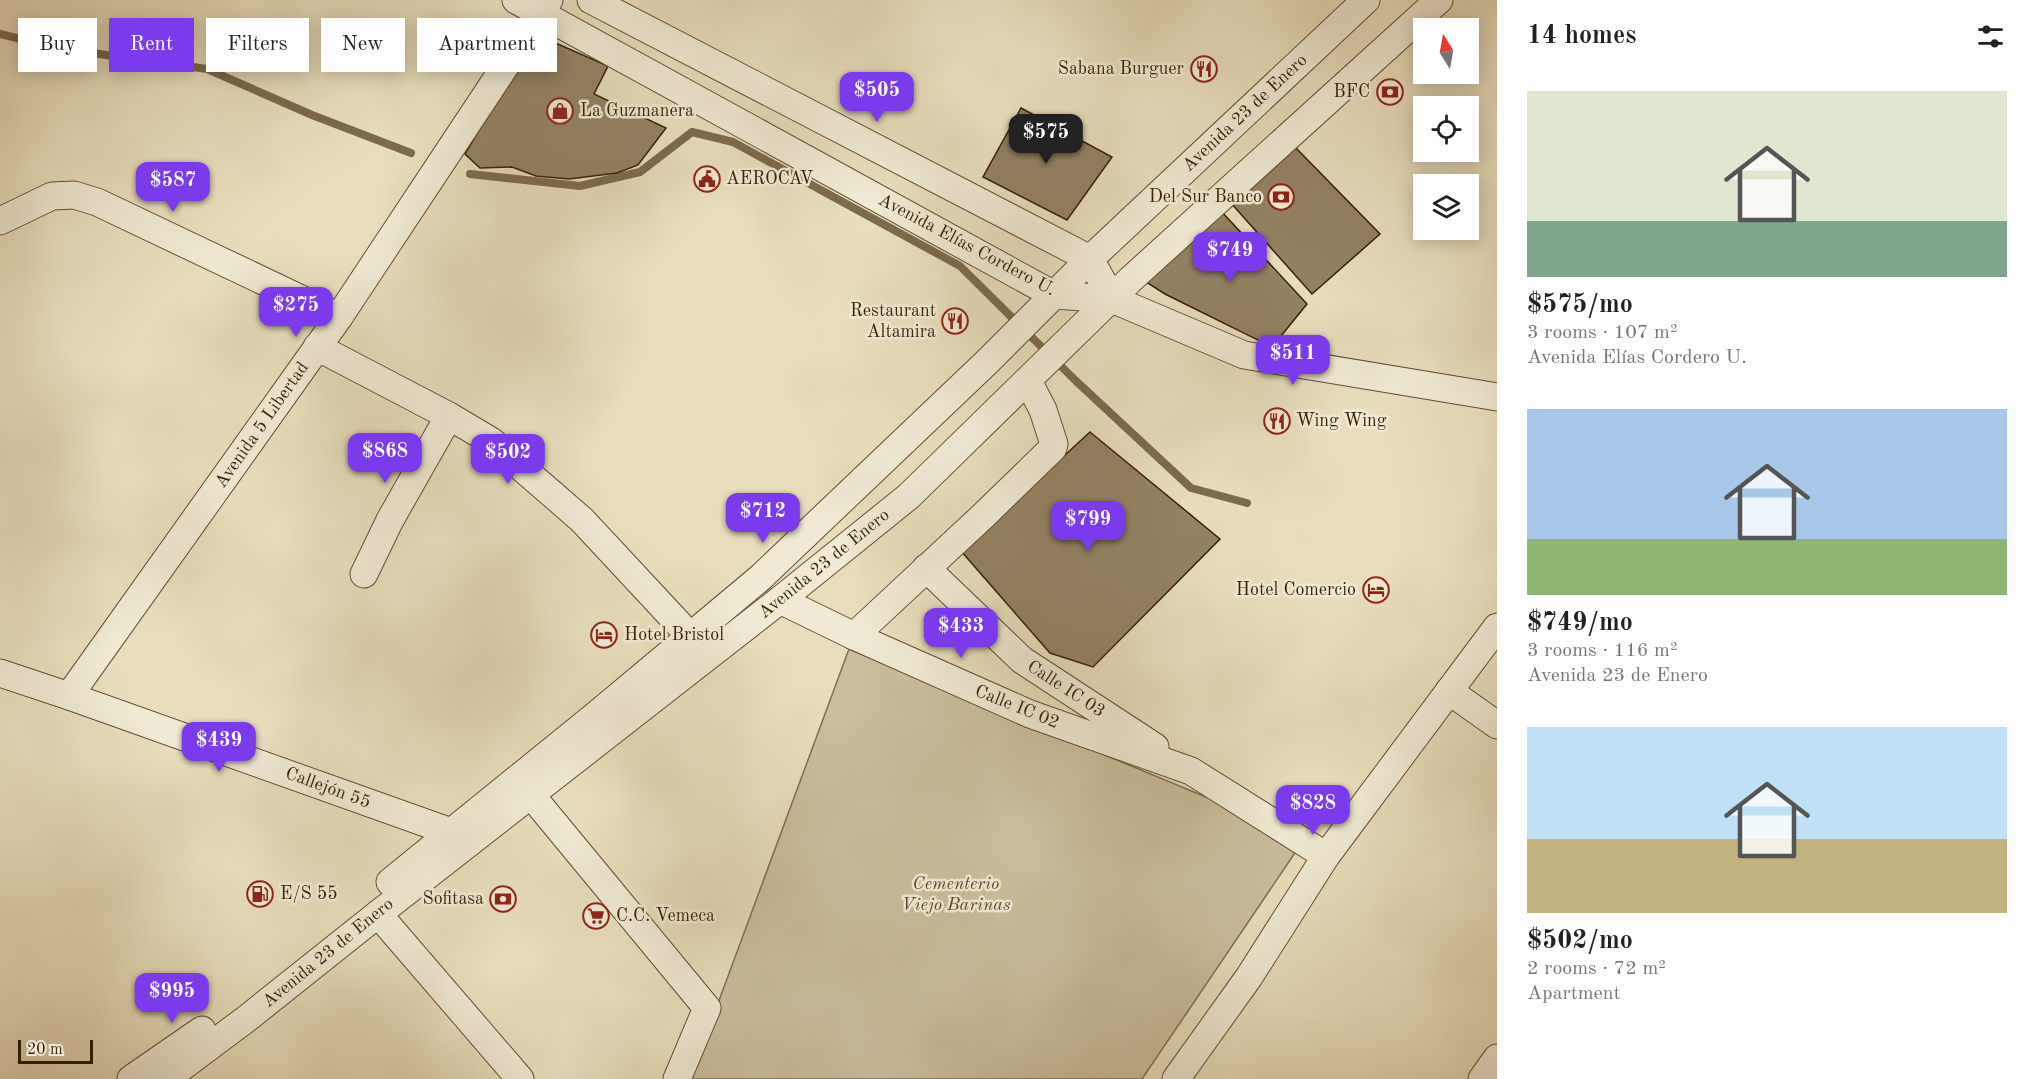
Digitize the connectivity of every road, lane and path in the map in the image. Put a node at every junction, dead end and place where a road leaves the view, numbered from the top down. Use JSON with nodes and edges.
{"nodes":[{"id":1,"x":516,"y":0,"type":"edge"},
{"id":2,"x":591,"y":0,"type":"edge"},
{"id":3,"x":1366,"y":0,"type":"edge"},
{"id":4,"x":1439,"y":0,"type":"edge"},
{"id":5,"x":544,"y":6,"type":"edge"},
{"id":6,"x":0,"y":221,"type":"edge"},
{"id":7,"x":1090,"y":259,"type":"junction"},
{"id":8,"x":1054,"y":295,"type":"junction"},
{"id":9,"x":1112,"y":299,"type":"junction"},
{"id":10,"x":339,"y":317,"type":"junction"},
{"id":11,"x":317,"y":347,"type":"junction"},
{"id":12,"x":1028,"y":381,"type":"junction"},
{"id":13,"x":1497,"y":398,"type":"edge"},
{"id":14,"x":449,"y":416,"type":"junction"},
{"id":15,"x":926,"y":568,"type":"junction"},
{"id":16,"x":364,"y":574,"type":"dead end"},
{"id":17,"x":780,"y":600,"type":"junction"},
{"id":18,"x":1497,"y":627,"type":"edge"},
{"id":19,"x":690,"y":636,"type":"junction"},
{"id":20,"x":854,"y":636,"type":"junction"},
{"id":21,"x":0,"y":673,"type":"edge"},
{"id":22,"x":1449,"y":691,"type":"junction"},
{"id":23,"x":69,"y":696,"type":"junction"},
{"id":24,"x":1497,"y":725,"type":"edge"},
{"id":25,"x":1191,"y":771,"type":"junction"},
{"id":26,"x":531,"y":795,"type":"junction"},
{"id":27,"x":451,"y":832,"type":"junction"},
{"id":28,"x":1326,"y":856,"type":"junction"},
{"id":29,"x":378,"y":914,"type":"junction"},
{"id":30,"x":242,"y":1013,"type":"junction"},
{"id":31,"x":1497,"y":1058,"type":"edge"},
{"id":32,"x":150,"y":1078,"type":"edge"},
{"id":33,"x":181,"y":1079,"type":"edge"},
{"id":34,"x":520,"y":1079,"type":"edge"},
{"id":35,"x":677,"y":1079,"type":"edge"},
{"id":36,"x":1176,"y":1079,"type":"edge"},
{"id":37,"x":1482,"y":1079,"type":"edge"}],
"edges":[{"from":1,"to":5,"type":"street","name":"Avenida Elías Cordero U."},
{"from":2,"to":7,"type":"street"},
{"from":3,"to":7,"type":"street","name":"Avenida 23 de Enero"},
{"from":4,"to":9,"type":"street","name":"Avenida 23 de Enero"},
{"from":5,"to":8,"type":"street","name":"Avenida Elías Cordero U."},
{"from":5,"to":10,"type":"street","name":"Avenida 5 Libertad"},
{"from":6,"to":10,"type":"street"},
{"from":7,"to":8,"type":"street","name":"Avenida 23 de Enero"},
{"from":7,"to":9,"type":"street"},
{"from":8,"to":9,"type":"street","name":"Avenida Elías Cordero U."},
{"from":8,"to":19,"type":"street","name":"Avenida 23 de Enero"},
{"from":9,"to":12,"type":"street","name":"Avenida 23 de Enero"},
{"from":9,"to":13,"type":"street","name":"Avenida Elías Cordero U."},
{"from":10,"to":11,"type":"street","name":"Avenida 5 Libertad"},
{"from":11,"to":14,"type":"street"},
{"from":11,"to":23,"type":"street","name":"Avenida 5 Libertad"},
{"from":12,"to":15,"type":"street"},
{"from":12,"to":17,"type":"street","name":"Avenida 23 de Enero"},
{"from":14,"to":16,"type":"street"},
{"from":14,"to":19,"type":"street"},
{"from":15,"to":20,"type":"street"},
{"from":15,"to":25,"type":"street","name":"Calle IC 03"},
{"from":17,"to":20,"type":"street","name":"Calle IC 02"},
{"from":17,"to":26,"type":"street","name":"Avenida 23 de Enero"},
{"from":18,"to":22,"type":"street"},
{"from":19,"to":27,"type":"street","name":"Avenida 23 de Enero"},
{"from":20,"to":25,"type":"street","name":"Calle IC 02"},
{"from":21,"to":23,"type":"street","name":"Callejón 55"},
{"from":22,"to":24,"type":"street"},
{"from":22,"to":28,"type":"street"},
{"from":23,"to":27,"type":"street","name":"Callejón 55"},
{"from":25,"to":28,"type":"street","name":"Calle IC 02"},
{"from":26,"to":29,"type":"street","name":"Avenida 23 de Enero"},
{"from":26,"to":35,"type":"street"},
{"from":27,"to":30,"type":"street","name":"Avenida 23 de Enero"},
{"from":28,"to":36,"type":"street"},
{"from":29,"to":30,"type":"street","name":"Avenida 23 de Enero"},
{"from":29,"to":34,"type":"street"},
{"from":30,"to":32,"type":"street"},
{"from":30,"to":33,"type":"street"},
{"from":31,"to":37,"type":"street"}]}
